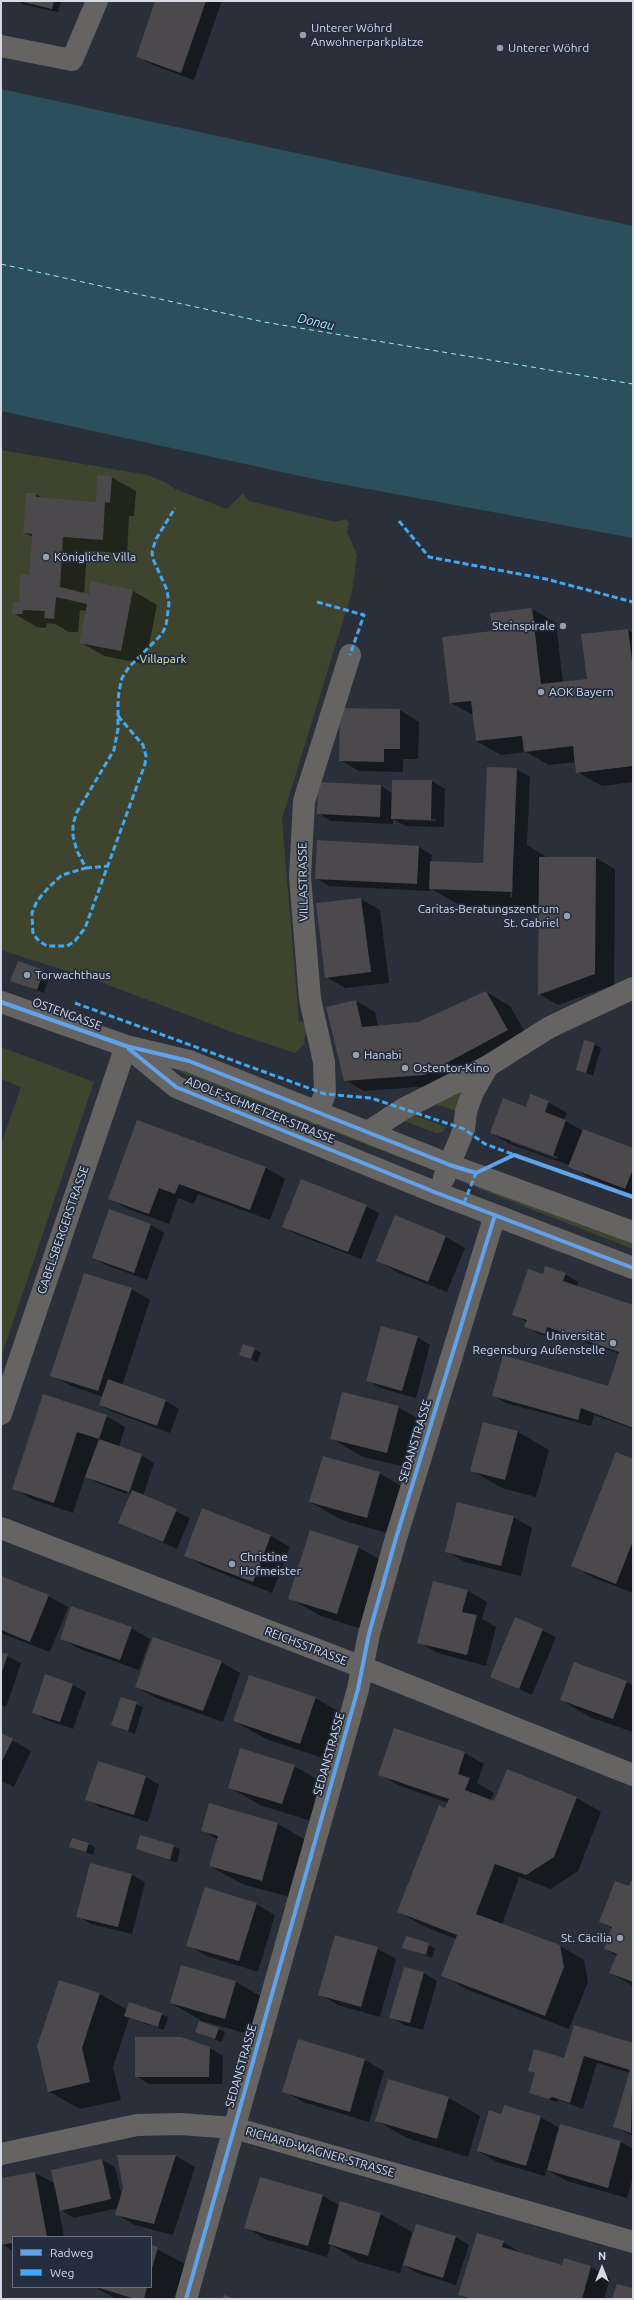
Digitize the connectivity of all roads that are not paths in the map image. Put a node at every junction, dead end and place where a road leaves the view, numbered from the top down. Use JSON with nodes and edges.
{"nodes":[{"id":1,"x":97,"y":1,"type":"edge"},
{"id":2,"x":1,"y":46,"type":"edge"},
{"id":3,"x":350,"y":655,"type":"dead end"},
{"id":4,"x":633,"y":988,"type":"edge"},
{"id":5,"x":1,"y":1002,"type":"edge"},
{"id":6,"x":126,"y":1046,"type":"junction"},
{"id":7,"x":488,"y":1066,"type":"junction"},
{"id":8,"x":317,"y":1113,"type":"junction"},
{"id":9,"x":368,"y":1132,"type":"junction"},
{"id":10,"x":450,"y":1165,"type":"junction"},
{"id":11,"x":437,"y":1193,"type":"junction"},
{"id":12,"x":495,"y":1215,"type":"junction"},
{"id":13,"x":633,"y":1232,"type":"edge"},
{"id":14,"x":633,"y":1268,"type":"edge"},
{"id":15,"x":1,"y":1414,"type":"edge"},
{"id":16,"x":1,"y":1528,"type":"edge"},
{"id":17,"x":362,"y":1667,"type":"junction"},
{"id":18,"x":633,"y":1775,"type":"edge"},
{"id":19,"x":234,"y":2128,"type":"junction"},
{"id":20,"x":1,"y":2154,"type":"edge"},
{"id":21,"x":633,"y":2242,"type":"edge"},
{"id":22,"x":186,"y":2299,"type":"edge"}],
"edges":[{"from":1,"to":2,"type":"street"},
{"from":3,"to":8,"type":"street","name":"VILLASTRASSE"},
{"from":4,"to":7,"type":"street"},
{"from":5,"to":6,"type":"street","name":"OSTENGASSE"},
{"from":6,"to":8,"type":"street","name":"ADOLF-SCHMETZER-STRASSE"},
{"from":6,"to":11,"type":"street","name":"ADOLF-SCHMETZER-STRASSE"},
{"from":6,"to":15,"type":"street","name":"GABELSBERGERSTRASSE"},
{"from":7,"to":9,"type":"street"},
{"from":7,"to":10,"type":"street"},
{"from":8,"to":9,"type":"street","name":"ADOLF-SCHMETZER-STRASSE"},
{"from":9,"to":10,"type":"street","name":"ADOLF-SCHMETZER-STRASSE"},
{"from":10,"to":11,"type":"street"},
{"from":10,"to":13,"type":"street","name":"ADOLF-SCHMETZER-STRASSE"},
{"from":11,"to":12,"type":"street","name":"ADOLF-SCHMETZER-STRASSE"},
{"from":12,"to":14,"type":"street","name":"ADOLF-SCHMETZER-STRASSE"},
{"from":12,"to":17,"type":"street","name":"SEDANSTRASSE"},
{"from":16,"to":17,"type":"street","name":"REICHSSTRASSE"},
{"from":17,"to":18,"type":"street","name":"REICHSSTRASSE"},
{"from":17,"to":19,"type":"street","name":"SEDANSTRASSE"},
{"from":19,"to":20,"type":"street","name":"RICHARD-WAGNER-STRASSE"},
{"from":19,"to":21,"type":"street","name":"RICHARD-WAGNER-STRASSE"},
{"from":19,"to":22,"type":"street","name":"SEDANSTRASSE"}]}
